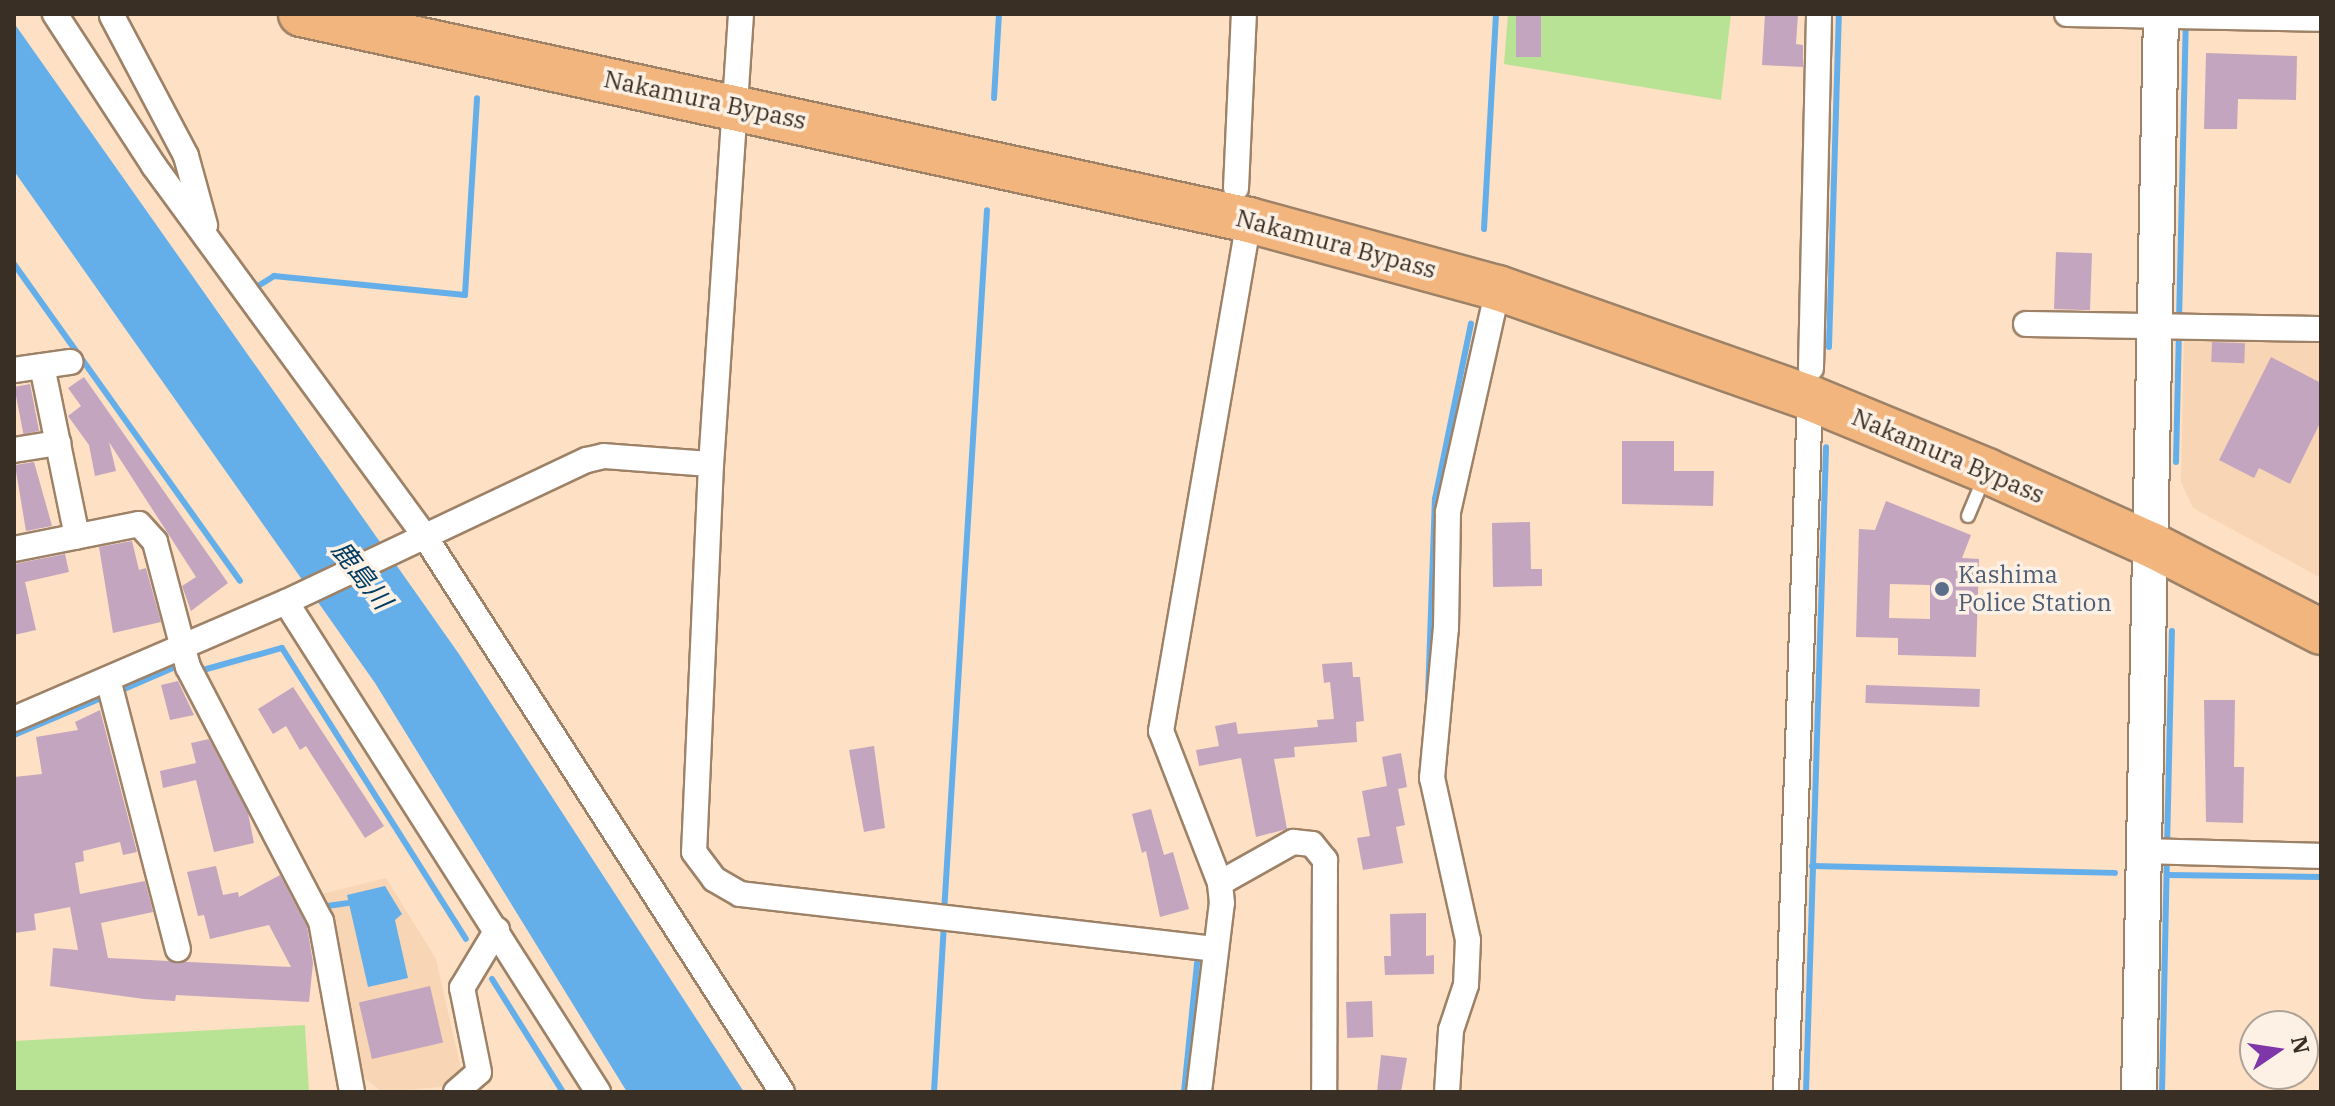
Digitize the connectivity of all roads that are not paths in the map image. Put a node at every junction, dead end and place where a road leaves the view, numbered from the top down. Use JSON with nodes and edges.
{"nodes":[{"id":1,"x":55,"y":14,"type":"edge"},
{"id":2,"x":301,"y":14,"type":"edge"},
{"id":3,"x":420,"y":14,"type":"edge"},
{"id":4,"x":741,"y":14,"type":"edge"},
{"id":5,"x":1244,"y":14,"type":"edge"},
{"id":6,"x":1819,"y":14,"type":"edge"},
{"id":7,"x":2067,"y":14,"type":"edge"},
{"id":8,"x":112,"y":16,"type":"edge"},
{"id":9,"x":2174,"y":16,"type":"edge"},
{"id":10,"x":2321,"y":19,"type":"edge"},
{"id":11,"x":735,"y":94,"type":"junction"},
{"id":12,"x":1242,"y":204,"type":"junction"},
{"id":13,"x":208,"y":235,"type":"junction"},
{"id":14,"x":1498,"y":288,"type":"junction"},
{"id":15,"x":2026,"y":324,"type":"dead end"},
{"id":16,"x":2171,"y":328,"type":"junction"},
{"id":17,"x":2321,"y":329,"type":"edge"},
{"id":18,"x":70,"y":362,"type":"dead end"},
{"id":19,"x":42,"y":366,"type":"junction"},
{"id":20,"x":14,"y":370,"type":"edge"},
{"id":21,"x":1810,"y":383,"type":"junction"},
{"id":22,"x":58,"y":443,"type":"junction"},
{"id":23,"x":14,"y":450,"type":"edge"},
{"id":24,"x":711,"y":464,"type":"junction"},
{"id":25,"x":1987,"y":471,"type":"junction"},
{"id":26,"x":1968,"y":516,"type":"dead end"},
{"id":27,"x":2152,"y":532,"type":"junction"},
{"id":28,"x":424,"y":535,"type":"junction"},
{"id":29,"x":77,"y":536,"type":"junction"},
{"id":30,"x":14,"y":549,"type":"edge"},
{"id":31,"x":286,"y":602,"type":"junction"},
{"id":32,"x":2321,"y":607,"type":"edge"},
{"id":33,"x":2321,"y":632,"type":"edge"},
{"id":34,"x":184,"y":658,"type":"junction"},
{"id":35,"x":112,"y":689,"type":"junction"},
{"id":36,"x":14,"y":719,"type":"edge"},
{"id":37,"x":2160,"y":851,"type":"junction"},
{"id":38,"x":2321,"y":856,"type":"edge"},
{"id":39,"x":1220,"y":883,"type":"junction"},
{"id":40,"x":497,"y":930,"type":"junction"},
{"id":41,"x":178,"y":949,"type":"dead end"},
{"id":42,"x":1215,"y":949,"type":"junction"},
{"id":43,"x":352,"y":1092,"type":"edge"},
{"id":44,"x":456,"y":1092,"type":"edge"},
{"id":45,"x":598,"y":1092,"type":"edge"},
{"id":46,"x":782,"y":1092,"type":"edge"},
{"id":47,"x":1199,"y":1092,"type":"edge"},
{"id":48,"x":1324,"y":1092,"type":"edge"},
{"id":49,"x":1447,"y":1092,"type":"edge"},
{"id":50,"x":1786,"y":1092,"type":"edge"},
{"id":51,"x":2139,"y":1092,"type":"edge"}],
"edges":[{"from":1,"to":13,"type":"street"},
{"from":2,"to":11,"type":"highway","name":"Nakamura Bypass"},
{"from":3,"to":11,"type":"highway","name":"Nakamura Bypass"},
{"from":4,"to":11,"type":"street"},
{"from":5,"to":12,"type":"street"},
{"from":6,"to":21,"type":"street"},
{"from":7,"to":9,"type":"street"},
{"from":8,"to":13,"type":"street"},
{"from":9,"to":10,"type":"street"},
{"from":9,"to":16,"type":"street"},
{"from":11,"to":12,"type":"highway","name":"Nakamura Bypass"},
{"from":11,"to":24,"type":"street"},
{"from":12,"to":14,"type":"highway","name":"Nakamura Bypass"},
{"from":12,"to":21,"type":"highway","name":"Nakamura Bypass"},
{"from":12,"to":39,"type":"street"},
{"from":13,"to":28,"type":"street"},
{"from":14,"to":21,"type":"highway","name":"Nakamura Bypass"},
{"from":14,"to":49,"type":"street"},
{"from":15,"to":16,"type":"street"},
{"from":16,"to":17,"type":"street"},
{"from":16,"to":27,"type":"street"},
{"from":18,"to":19,"type":"street"},
{"from":19,"to":20,"type":"street"},
{"from":19,"to":22,"type":"street"},
{"from":21,"to":25,"type":"highway","name":"Nakamura Bypass"},
{"from":21,"to":27,"type":"highway","name":"Nakamura Bypass"},
{"from":21,"to":50,"type":"street"},
{"from":22,"to":23,"type":"street"},
{"from":22,"to":29,"type":"street"},
{"from":24,"to":28,"type":"street"},
{"from":24,"to":42,"type":"street"},
{"from":25,"to":26,"type":"lane"},
{"from":25,"to":27,"type":"highway","name":"Nakamura Bypass"},
{"from":27,"to":32,"type":"highway","name":"Nakamura Bypass"},
{"from":27,"to":33,"type":"highway","name":"Nakamura Bypass"},
{"from":27,"to":37,"type":"street"},
{"from":28,"to":31,"type":"street"},
{"from":28,"to":46,"type":"street"},
{"from":29,"to":30,"type":"street"},
{"from":29,"to":34,"type":"street"},
{"from":31,"to":34,"type":"street"},
{"from":31,"to":40,"type":"street"},
{"from":34,"to":35,"type":"street"},
{"from":34,"to":43,"type":"street"},
{"from":35,"to":36,"type":"street"},
{"from":35,"to":41,"type":"street"},
{"from":37,"to":38,"type":"street"},
{"from":37,"to":51,"type":"street"},
{"from":39,"to":42,"type":"street"},
{"from":39,"to":48,"type":"street"},
{"from":40,"to":44,"type":"street"},
{"from":40,"to":45,"type":"street"},
{"from":42,"to":47,"type":"street"}]}
